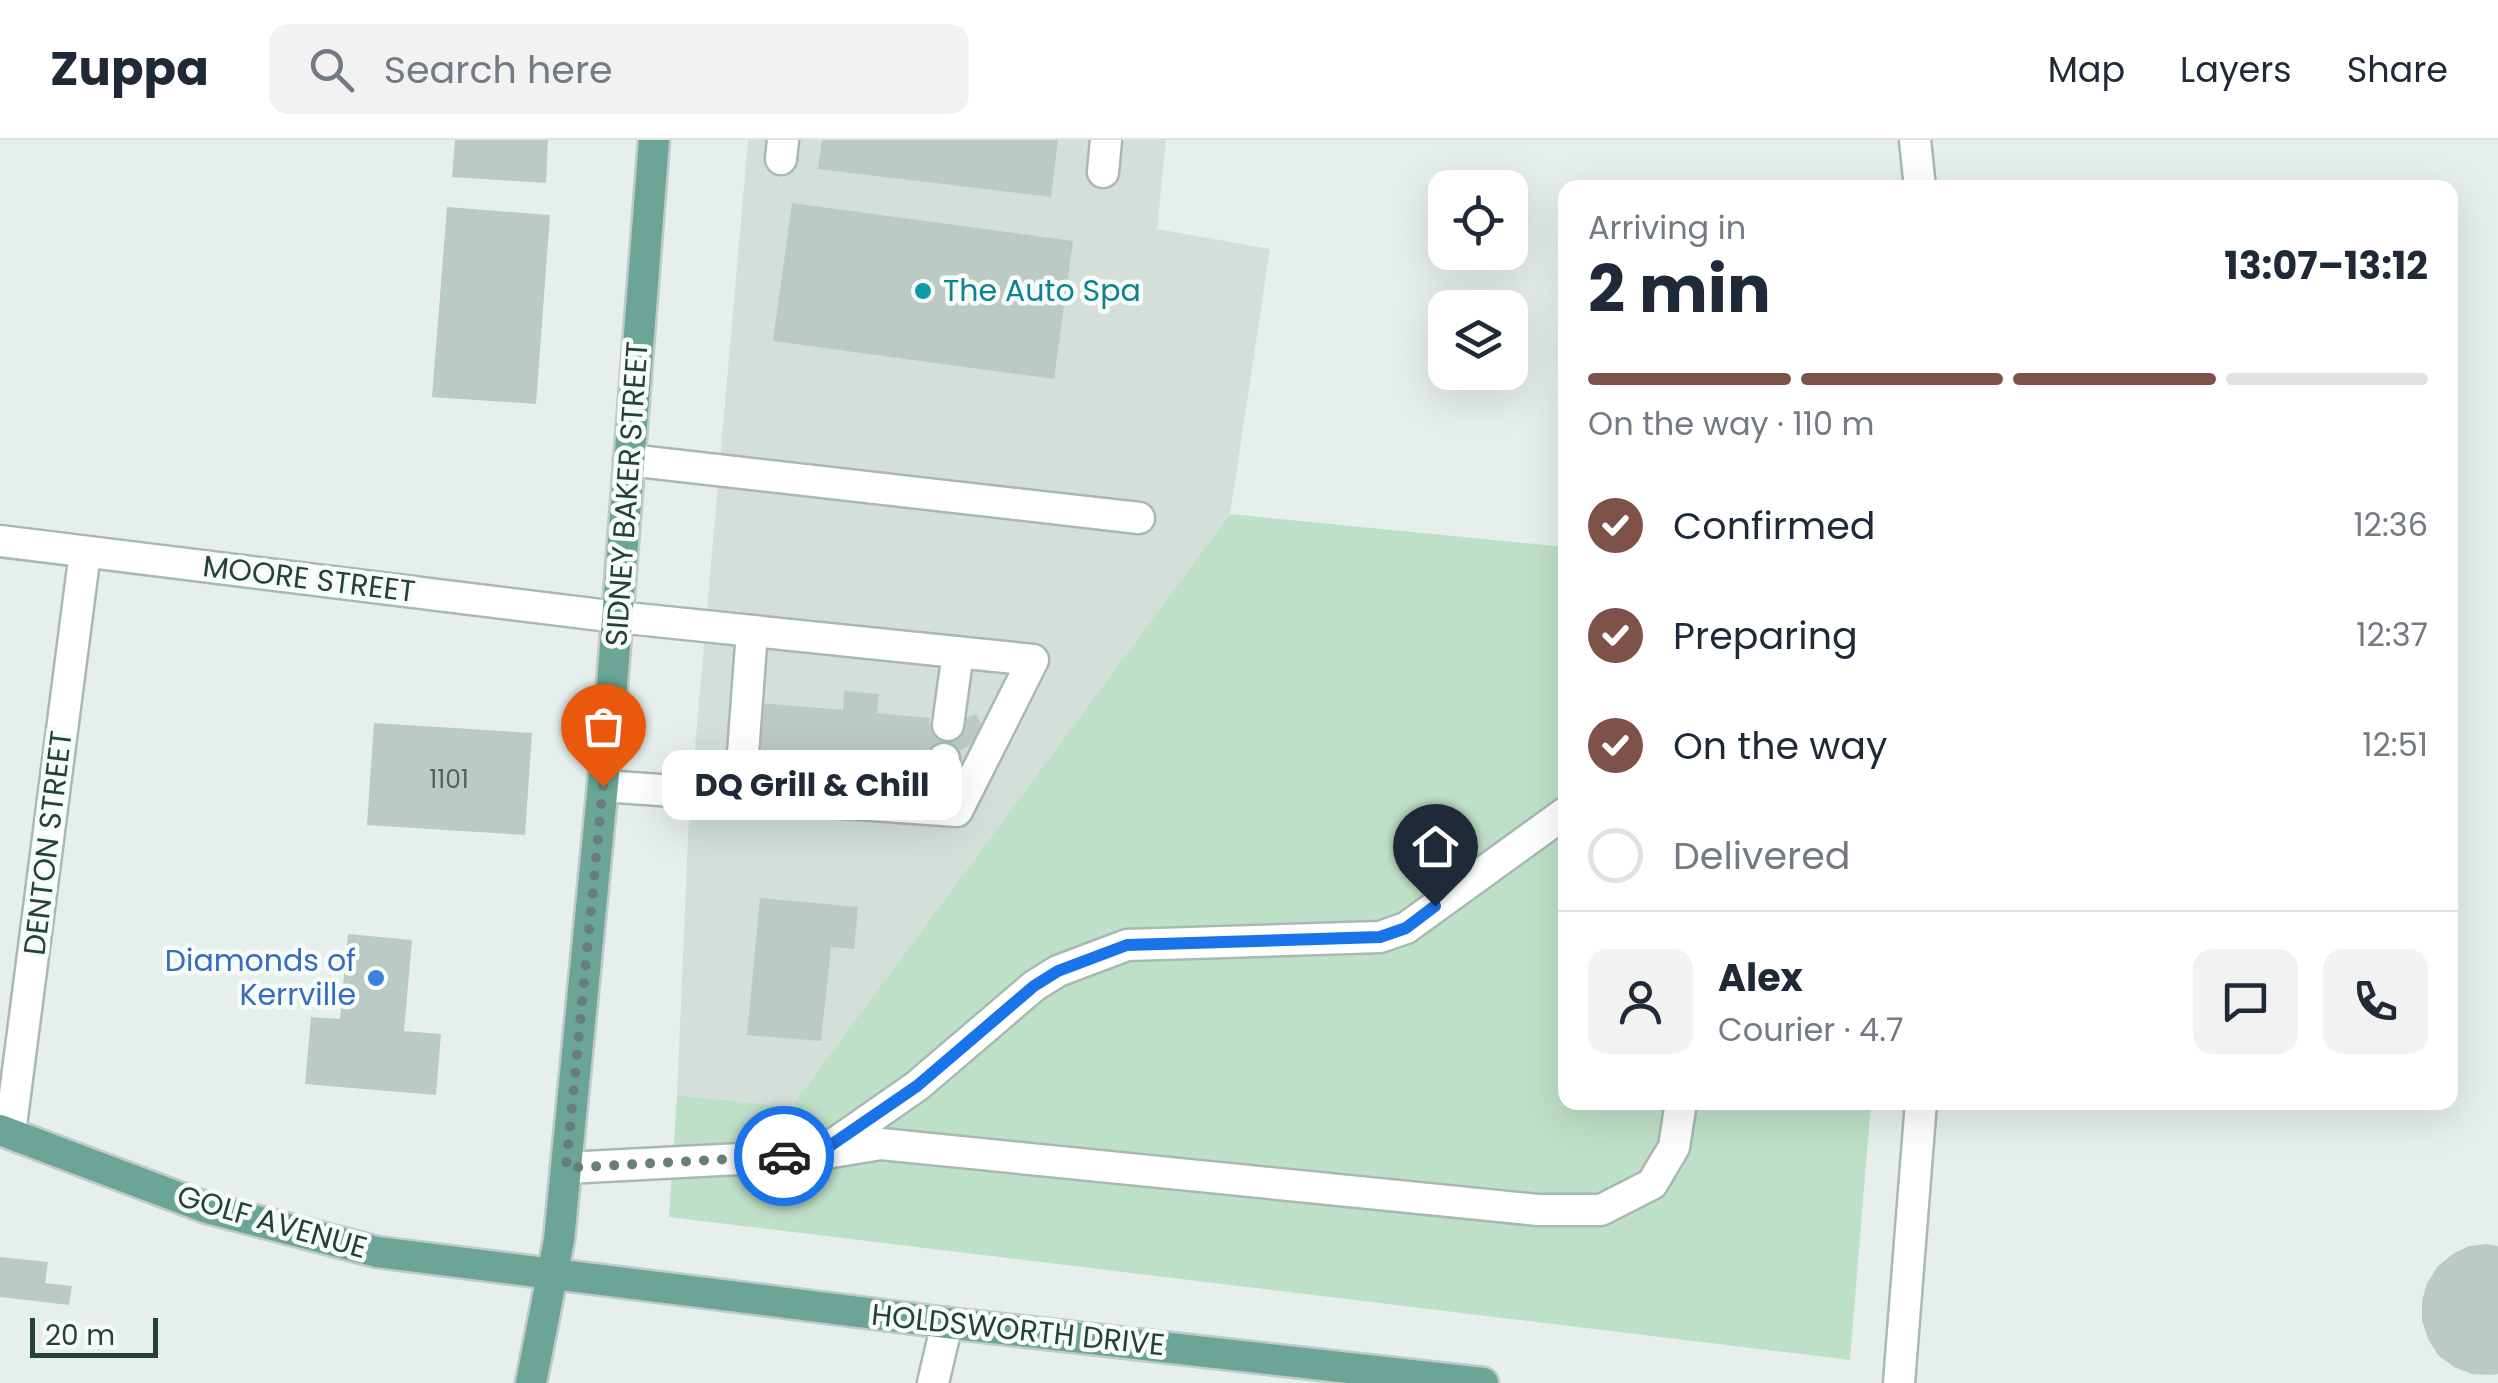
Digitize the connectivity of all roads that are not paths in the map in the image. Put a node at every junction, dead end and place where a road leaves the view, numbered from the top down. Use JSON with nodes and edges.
{"nodes":[{"id":1,"x":654,"y":140,"type":"edge"},
{"id":2,"x":1106,"y":140,"type":"edge"},
{"id":3,"x":1915,"y":140,"type":"edge"},
{"id":4,"x":1102,"y":172,"type":"dead end"},
{"id":5,"x":1919,"y":180,"type":"edge"},
{"id":6,"x":629,"y":460,"type":"junction"},
{"id":7,"x":1139,"y":518,"type":"dead end"},
{"id":8,"x":0,"y":541,"type":"edge"},
{"id":9,"x":85,"y":552,"type":"junction"},
{"id":10,"x":617,"y":617,"type":"junction"},
{"id":11,"x":752,"y":631,"type":"junction"},
{"id":12,"x":958,"y":652,"type":"junction"},
{"id":13,"x":948,"y":724,"type":"dead end"},
{"id":14,"x":944,"y":759,"type":"dead end"},
{"id":15,"x":603,"y":786,"type":"junction"},
{"id":16,"x":722,"y":794,"type":"junction"},
{"id":17,"x":937,"y":809,"type":"junction"},
{"id":18,"x":1558,"y":818,"type":"edge"},
{"id":19,"x":1679,"y":1110,"type":"edge"},
{"id":20,"x":1920,"y":1110,"type":"edge"},
{"id":21,"x":5,"y":1131,"type":"edge"},
{"id":22,"x":818,"y":1154,"type":"junction"},
{"id":23,"x":566,"y":1168,"type":"junction"},
{"id":24,"x":553,"y":1274,"type":"junction"},
{"id":25,"x":947,"y":1323,"type":"junction"},
{"id":26,"x":531,"y":1383,"type":"edge"},
{"id":27,"x":933,"y":1383,"type":"edge"},
{"id":28,"x":1483,"y":1383,"type":"edge"},
{"id":29,"x":1899,"y":1383,"type":"edge"}],
"edges":[{"from":1,"to":6,"type":"main road","name":"SIDNEY BAKER STREET"},
{"from":2,"to":4,"type":"street"},
{"from":3,"to":5,"type":"street"},
{"from":6,"to":7,"type":"street"},
{"from":6,"to":10,"type":"main road","name":"SIDNEY BAKER STREET"},
{"from":8,"to":9,"type":"street","name":"MOORE STREET"},
{"from":9,"to":10,"type":"street","name":"MOORE STREET"},
{"from":9,"to":21,"type":"street","name":"DENTON STREET"},
{"from":10,"to":11,"type":"street","name":"MOORE STREET"},
{"from":10,"to":15,"type":"main road","name":"SIDNEY BAKER STREET"},
{"from":11,"to":12,"type":"street","name":"MOORE STREET"},
{"from":11,"to":16,"type":"street"},
{"from":12,"to":13,"type":"street"},
{"from":12,"to":17,"type":"street","name":"MOORE STREET"},
{"from":14,"to":17,"type":"street"},
{"from":15,"to":16,"type":"street"},
{"from":15,"to":23,"type":"main road","name":"SIDNEY BAKER STREET"},
{"from":16,"to":17,"type":"street"},
{"from":18,"to":22,"type":"street"},
{"from":19,"to":22,"type":"street"},
{"from":20,"to":29,"type":"street"},
{"from":21,"to":24,"type":"main road","name":"GOLF AVENUE"},
{"from":22,"to":23,"type":"street"},
{"from":23,"to":24,"type":"main road","name":"SIDNEY BAKER STREET"},
{"from":24,"to":25,"type":"main road","name":"HOLDSWORTH DRIVE"},
{"from":24,"to":26,"type":"main road","name":"SIDNEY BAKER STREET"},
{"from":25,"to":27,"type":"street"},
{"from":25,"to":28,"type":"main road","name":"HOLDSWORTH DRIVE"}]}
